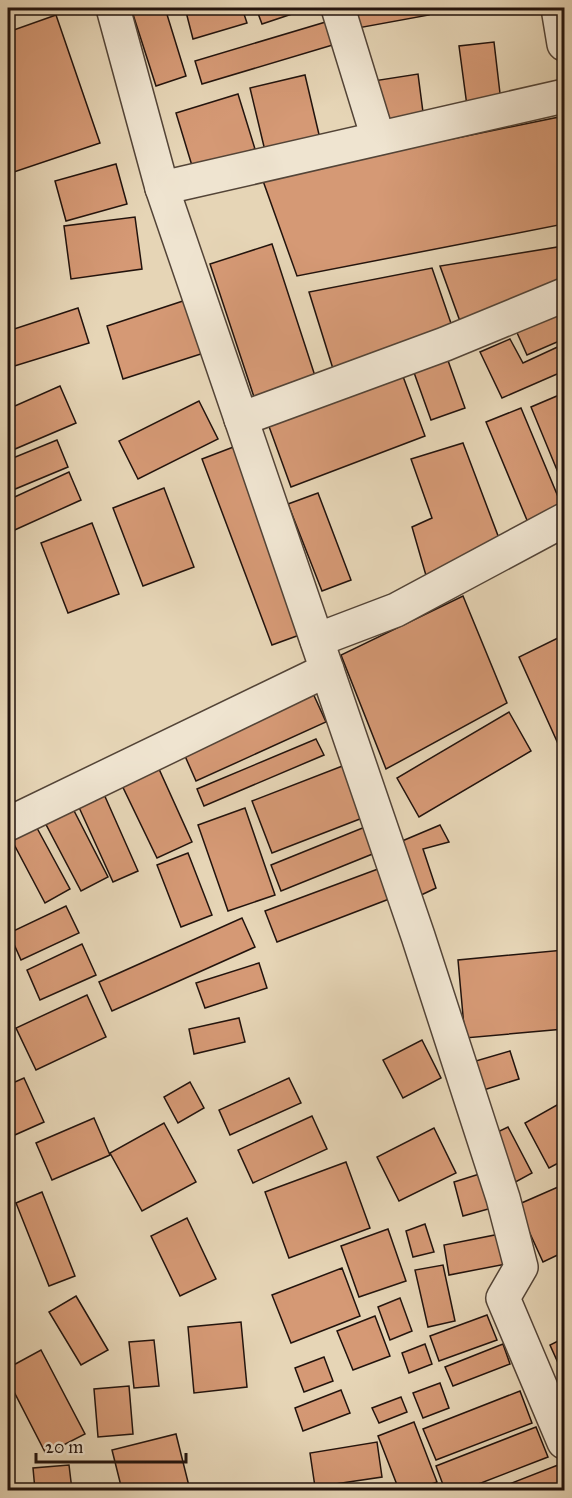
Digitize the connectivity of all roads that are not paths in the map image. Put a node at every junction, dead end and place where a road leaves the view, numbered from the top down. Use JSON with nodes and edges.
{"nodes":[{"id":1,"x":113,"y":8,"type":"edge"},
{"id":2,"x":338,"y":8,"type":"edge"},
{"id":3,"x":558,"y":8,"type":"edge"},
{"id":4,"x":564,"y":44,"type":"edge"},
{"id":5,"x":564,"y":96,"type":"edge"},
{"id":6,"x":378,"y":138,"type":"junction"},
{"id":7,"x":162,"y":188,"type":"junction"},
{"id":8,"x":564,"y":296,"type":"edge"},
{"id":9,"x":241,"y":419,"type":"junction"},
{"id":10,"x":564,"y":520,"type":"edge"},
{"id":11,"x":317,"y":640,"type":"junction"},
{"id":12,"x":327,"y":670,"type":"junction"},
{"id":13,"x":8,"y":824,"type":"edge"},
{"id":14,"x":564,"y":1442,"type":"edge"}],
"edges":[{"from":1,"to":7,"type":"street"},
{"from":2,"to":6,"type":"street"},
{"from":3,"to":4,"type":"street"},
{"from":5,"to":6,"type":"street"},
{"from":6,"to":7,"type":"street"},
{"from":7,"to":9,"type":"street"},
{"from":8,"to":9,"type":"street"},
{"from":9,"to":11,"type":"street"},
{"from":10,"to":11,"type":"street"},
{"from":11,"to":12,"type":"street"},
{"from":12,"to":13,"type":"street"},
{"from":12,"to":14,"type":"street"}]}
